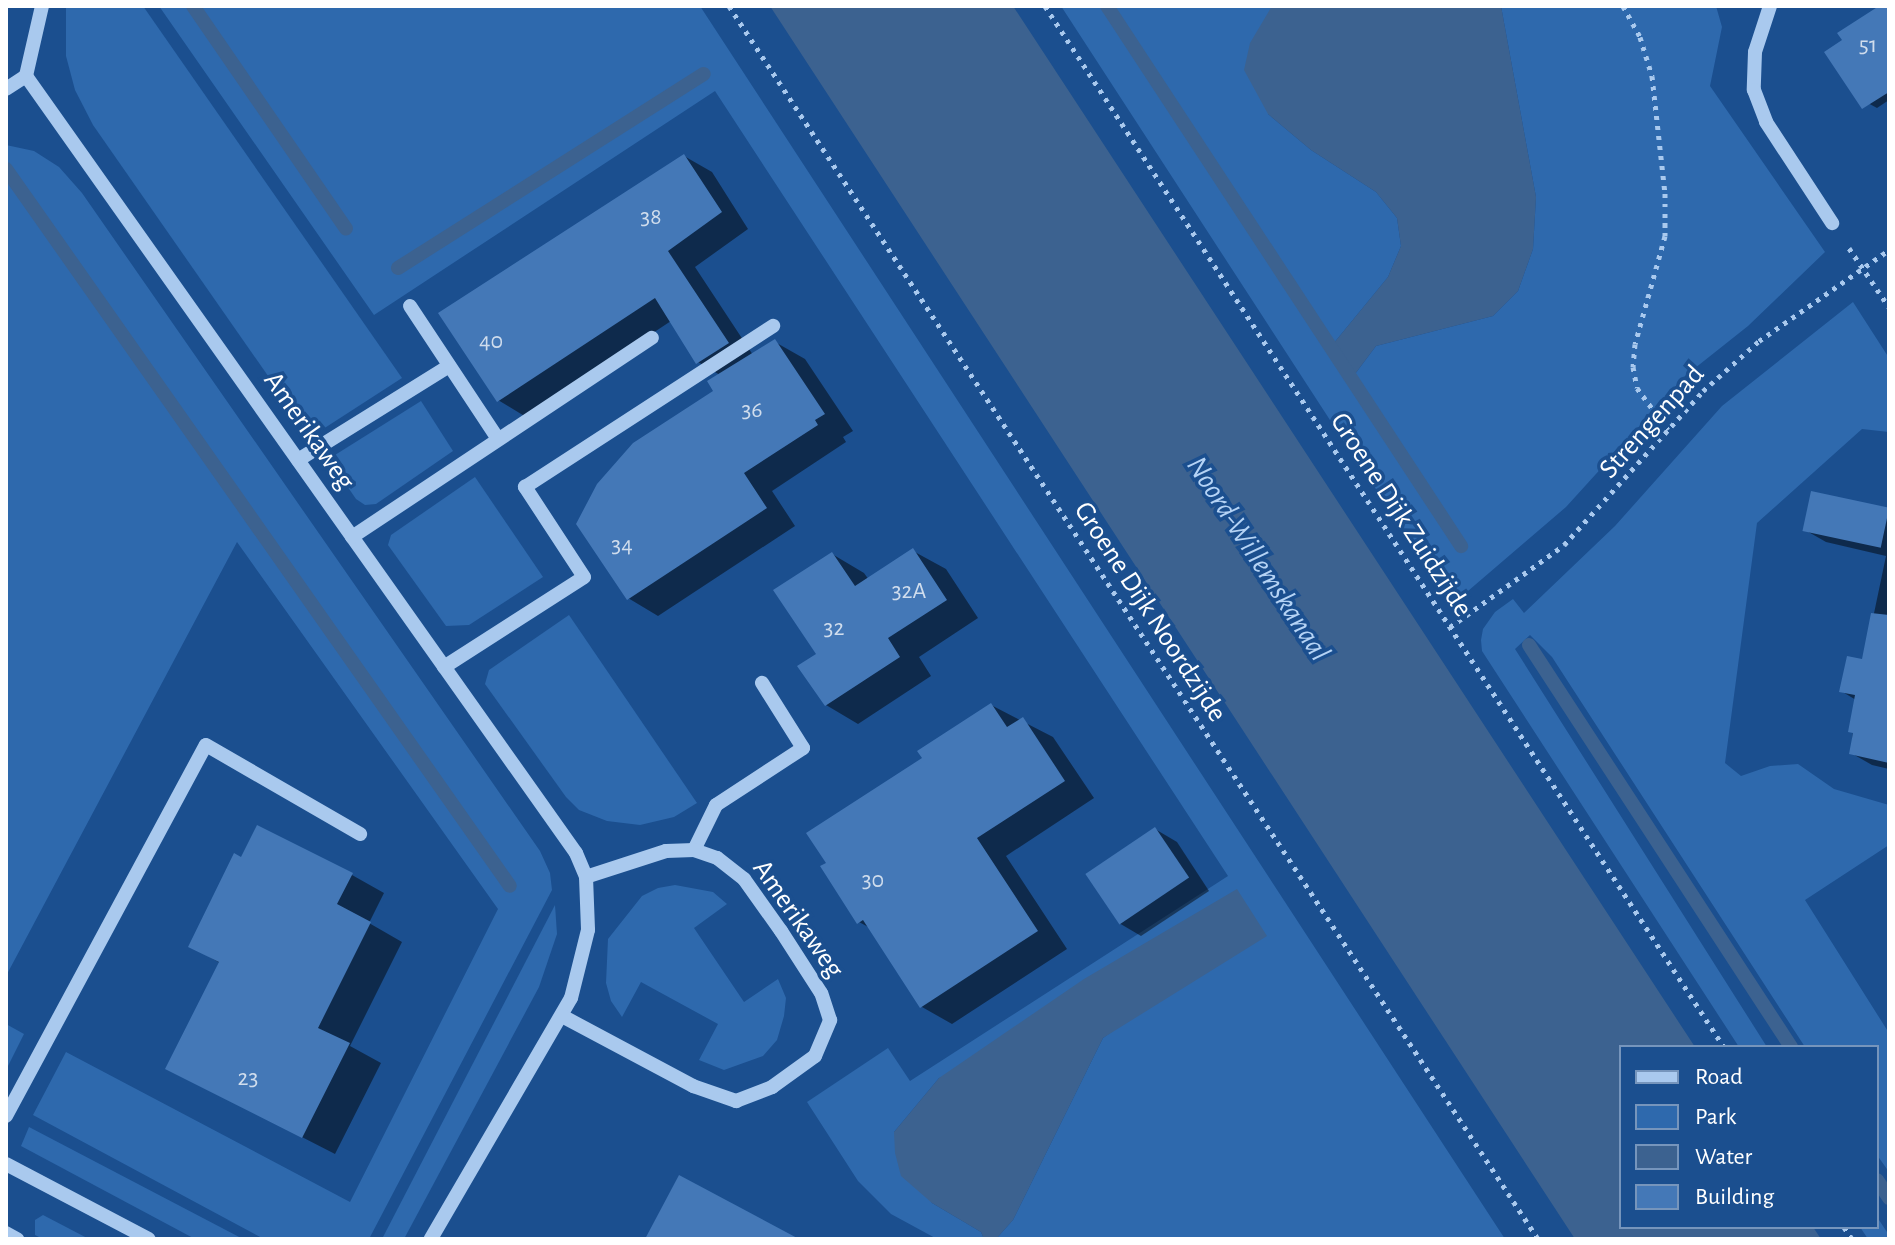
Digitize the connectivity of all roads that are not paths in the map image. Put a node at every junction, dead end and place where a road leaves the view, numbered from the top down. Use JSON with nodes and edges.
{"nodes":[{"id":1,"x":42,"y":6,"type":"edge"},
{"id":2,"x":1770,"y":6,"type":"edge"},
{"id":3,"x":26,"y":76,"type":"junction"},
{"id":4,"x":6,"y":89,"type":"edge"},
{"id":5,"x":1832,"y":223,"type":"dead end"},
{"id":6,"x":410,"y":306,"type":"dead end"},
{"id":7,"x":773,"y":326,"type":"dead end"},
{"id":8,"x":652,"y":338,"type":"dead end"},
{"id":9,"x":449,"y":366,"type":"junction"},
{"id":10,"x":498,"y":439,"type":"junction"},
{"id":11,"x":298,"y":460,"type":"junction"},
{"id":12,"x":352,"y":537,"type":"junction"},
{"id":13,"x":444,"y":667,"type":"junction"},
{"id":14,"x":762,"y":683,"type":"dead end"},
{"id":15,"x":360,"y":834,"type":"dead end"},
{"id":16,"x":694,"y":850,"type":"junction"},
{"id":17,"x":586,"y":877,"type":"junction"},
{"id":18,"x":562,"y":1016,"type":"junction"},
{"id":19,"x":6,"y":1116,"type":"edge"},
{"id":20,"x":7,"y":1166,"type":"edge"},
{"id":21,"x":6,"y":1233,"type":"edge"},
{"id":22,"x":17,"y":1239,"type":"edge"},
{"id":23,"x":149,"y":1239,"type":"edge"},
{"id":24,"x":431,"y":1239,"type":"edge"}],
"edges":[{"from":1,"to":3,"type":"street"},
{"from":2,"to":5,"type":"street"},
{"from":3,"to":4,"type":"street"},
{"from":3,"to":11,"type":"street","name":"Amerikaweg"},
{"from":6,"to":9,"type":"street"},
{"from":7,"to":13,"type":"street"},
{"from":8,"to":10,"type":"street"},
{"from":9,"to":10,"type":"street"},
{"from":9,"to":11,"type":"street"},
{"from":10,"to":12,"type":"street"},
{"from":11,"to":12,"type":"street","name":"Amerikaweg"},
{"from":12,"to":13,"type":"street","name":"Amerikaweg"},
{"from":13,"to":17,"type":"street","name":"Amerikaweg"},
{"from":14,"to":16,"type":"street"},
{"from":15,"to":19,"type":"street"},
{"from":16,"to":17,"type":"street"},
{"from":16,"to":18,"type":"street","name":"Amerikaweg"},
{"from":17,"to":18,"type":"street","name":"Amerikaweg"},
{"from":18,"to":24,"type":"street","name":"Amerikaweg"},
{"from":20,"to":23,"type":"street"},
{"from":21,"to":22,"type":"street"}]}
